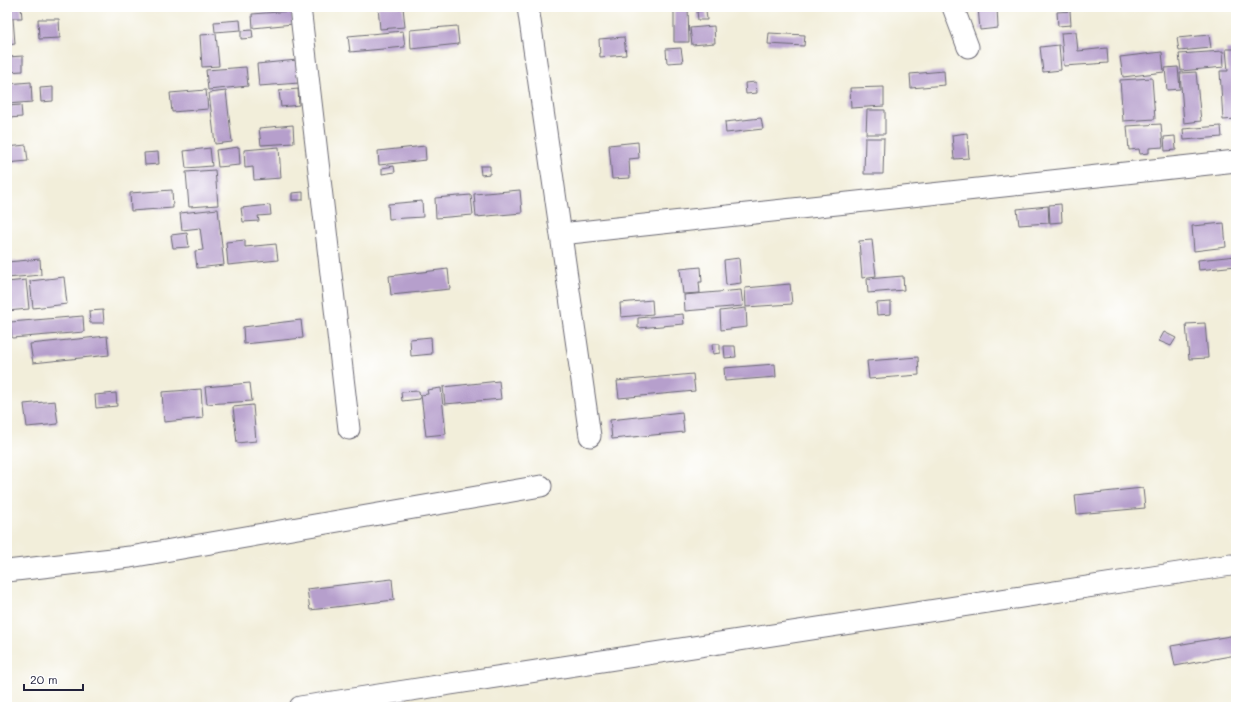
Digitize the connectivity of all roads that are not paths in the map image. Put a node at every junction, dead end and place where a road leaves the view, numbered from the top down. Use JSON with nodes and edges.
{"nodes":[{"id":1,"x":300,"y":7,"type":"edge"},
{"id":2,"x":528,"y":7,"type":"edge"},
{"id":3,"x":953,"y":7,"type":"edge"},
{"id":4,"x":968,"y":47,"type":"dead end"},
{"id":5,"x":1236,"y":161,"type":"edge"},
{"id":6,"x":561,"y":234,"type":"junction"},
{"id":7,"x":349,"y":429,"type":"dead end"},
{"id":8,"x":590,"y":436,"type":"dead end"},
{"id":9,"x":541,"y":486,"type":"dead end"},
{"id":10,"x":1231,"y":565,"type":"dead end"},
{"id":11,"x":7,"y":571,"type":"edge"},
{"id":12,"x":300,"y":707,"type":"edge"}],
"edges":[{"from":1,"to":7,"type":"street"},
{"from":2,"to":6,"type":"street"},
{"from":3,"to":4,"type":"street"},
{"from":5,"to":6,"type":"street"},
{"from":6,"to":8,"type":"street"},
{"from":9,"to":11,"type":"street"},
{"from":10,"to":12,"type":"street"}]}
